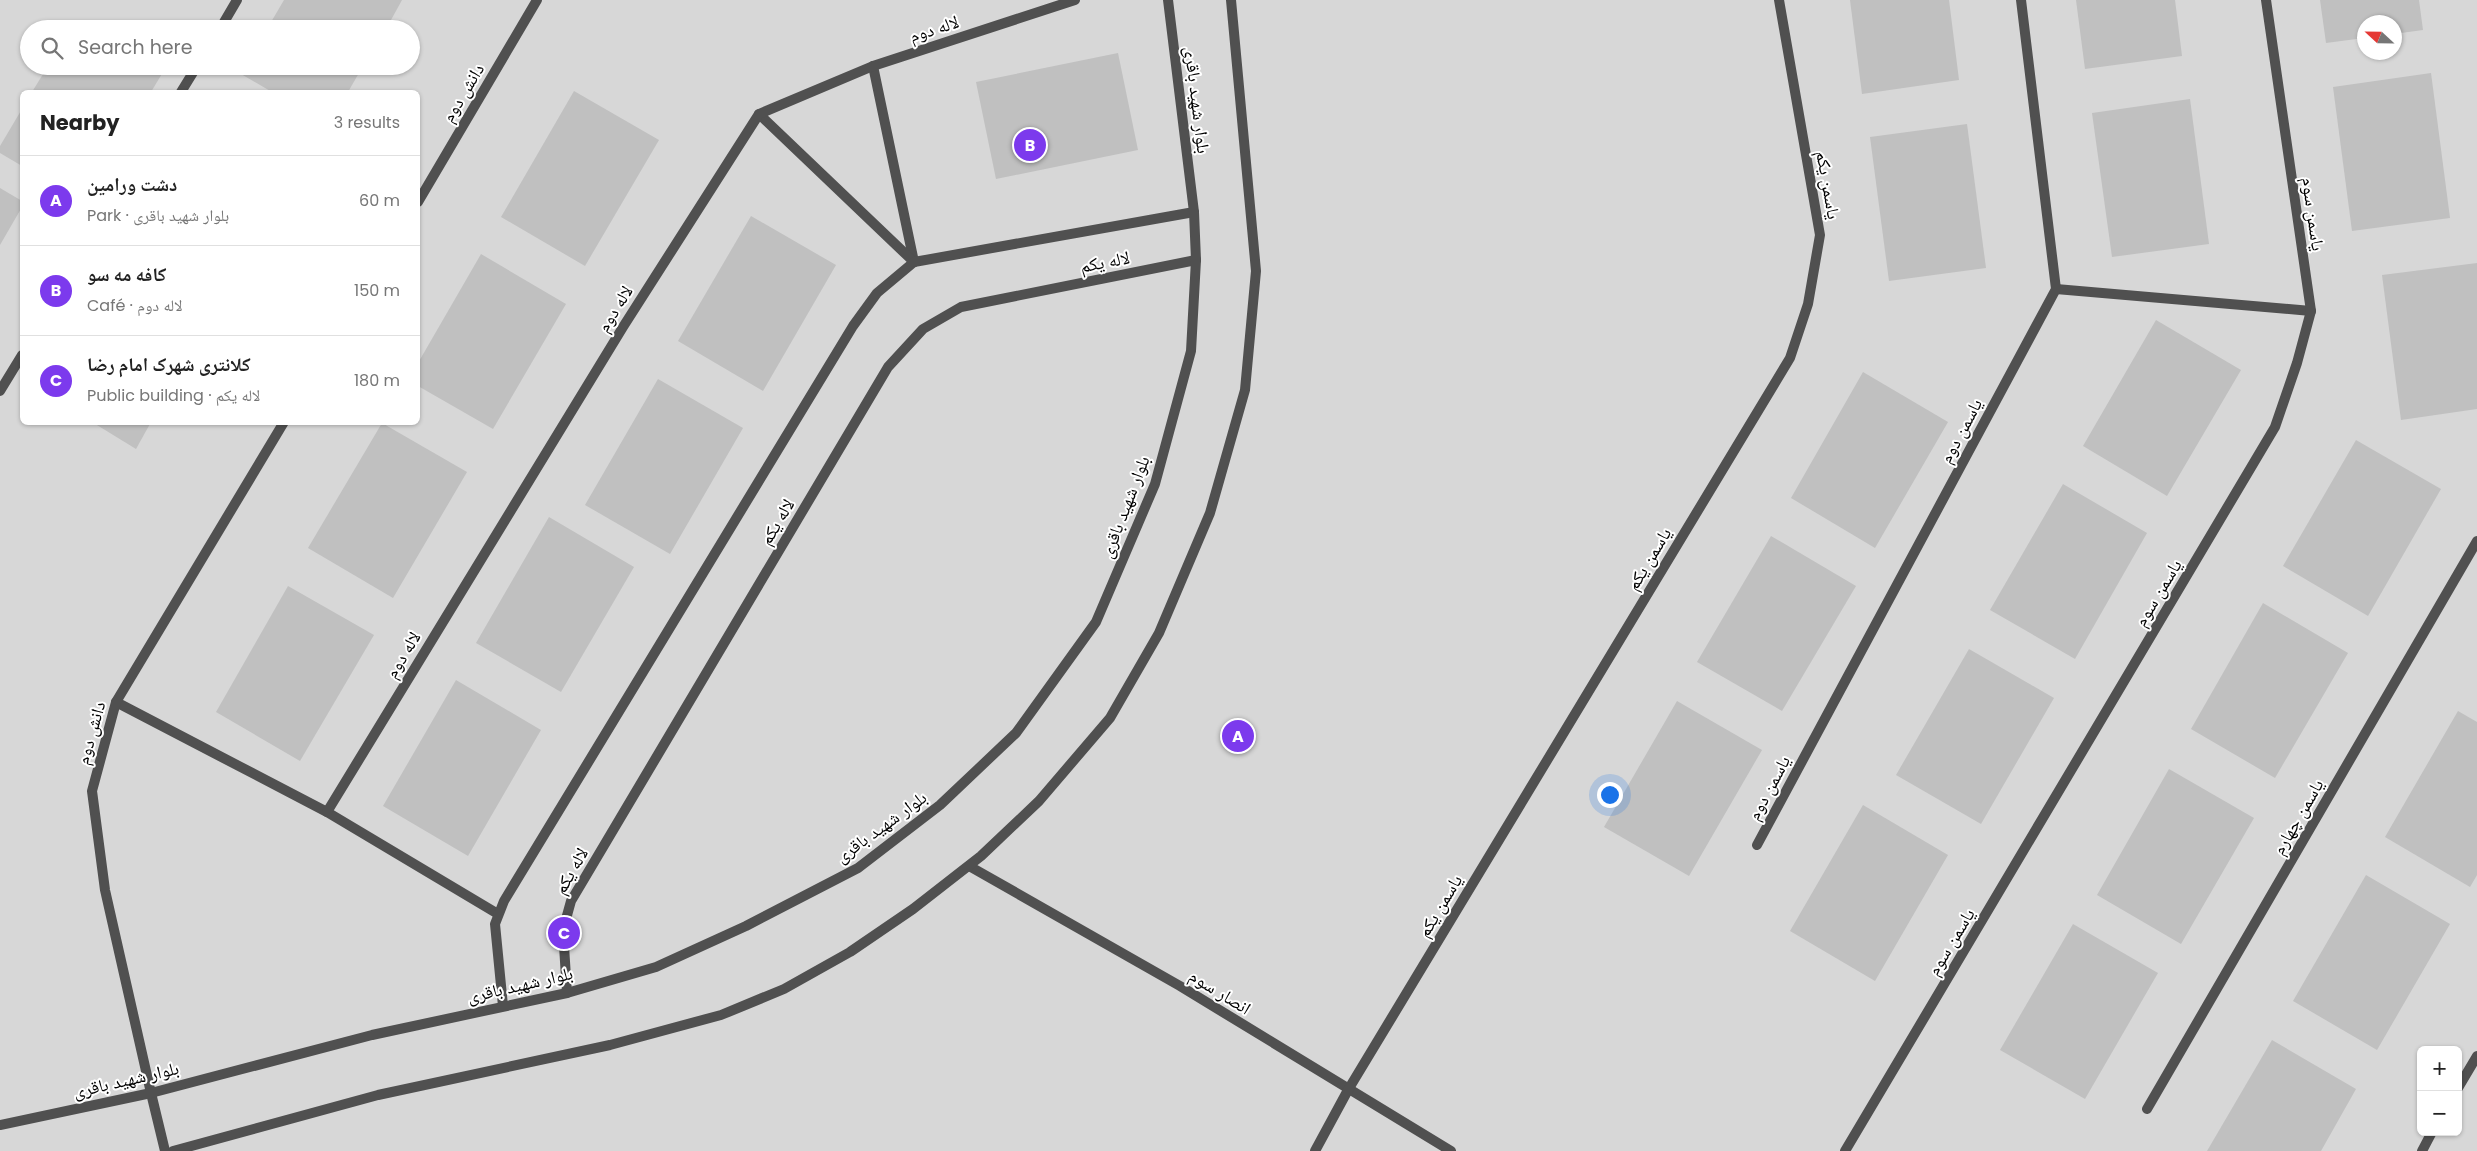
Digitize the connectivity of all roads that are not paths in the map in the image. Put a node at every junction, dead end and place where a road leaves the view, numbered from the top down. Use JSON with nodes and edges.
{"nodes":[{"id":1,"x":237,"y":0,"type":"edge"},
{"id":2,"x":537,"y":0,"type":"edge"},
{"id":3,"x":1076,"y":0,"type":"edge"},
{"id":4,"x":1168,"y":0,"type":"edge"},
{"id":5,"x":1231,"y":0,"type":"edge"},
{"id":6,"x":1779,"y":0,"type":"edge"},
{"id":7,"x":2020,"y":0,"type":"edge"},
{"id":8,"x":2266,"y":0,"type":"edge"},
{"id":9,"x":225,"y":20,"type":"edge"},
{"id":10,"x":873,"y":66,"type":"junction"},
{"id":11,"x":191,"y":75,"type":"edge"},
{"id":12,"x":182,"y":90,"type":"edge"},
{"id":13,"x":759,"y":114,"type":"junction"},
{"id":14,"x":420,"y":199,"type":"edge"},
{"id":15,"x":1194,"y":212,"type":"junction"},
{"id":16,"x":1196,"y":260,"type":"junction"},
{"id":17,"x":914,"y":262,"type":"junction"},
{"id":18,"x":2056,"y":289,"type":"junction"},
{"id":19,"x":2311,"y":311,"type":"junction"},
{"id":20,"x":20,"y":358,"type":"edge"},
{"id":21,"x":0,"y":391,"type":"edge"},
{"id":22,"x":282,"y":425,"type":"edge"},
{"id":23,"x":2477,"y":541,"type":"edge"},
{"id":24,"x":116,"y":702,"type":"junction"},
{"id":25,"x":326,"y":812,"type":"junction"},
{"id":26,"x":1757,"y":845,"type":"dead end"},
{"id":27,"x":969,"y":866,"type":"junction"},
{"id":28,"x":498,"y":914,"type":"junction"},
{"id":29,"x":567,"y":993,"type":"junction"},
{"id":30,"x":503,"y":1006,"type":"junction"},
{"id":31,"x":2477,"y":1056,"type":"edge"},
{"id":32,"x":2462,"y":1081,"type":"edge"},
{"id":33,"x":1348,"y":1090,"type":"junction"},
{"id":34,"x":150,"y":1093,"type":"junction"},
{"id":35,"x":2147,"y":1109,"type":"dead end"},
{"id":36,"x":0,"y":1125,"type":"edge"},
{"id":37,"x":2430,"y":1136,"type":"edge"},
{"id":38,"x":164,"y":1151,"type":"edge"},
{"id":39,"x":173,"y":1151,"type":"edge"},
{"id":40,"x":1315,"y":1151,"type":"edge"},
{"id":41,"x":1450,"y":1151,"type":"edge"},
{"id":42,"x":1845,"y":1151,"type":"edge"},
{"id":43,"x":2422,"y":1151,"type":"edge"}],
"edges":[{"from":1,"to":9,"type":"street"},
{"from":2,"to":14,"type":"street","name":"دانش دوم"},
{"from":3,"to":10,"type":"street","name":"لاله دوم"},
{"from":4,"to":15,"type":"street","name":"بلوار شهید باقری"},
{"from":5,"to":27,"type":"street"},
{"from":6,"to":33,"type":"street","name":"یاسمن یکم"},
{"from":7,"to":18,"type":"street"},
{"from":8,"to":19,"type":"street","name":"یاسمن سوم"},
{"from":10,"to":13,"type":"street","name":"لاله دوم"},
{"from":10,"to":17,"type":"street"},
{"from":11,"to":12,"type":"street"},
{"from":13,"to":17,"type":"street"},
{"from":13,"to":25,"type":"street","name":"لاله دوم"},
{"from":15,"to":16,"type":"street","name":"بلوار شهید باقری"},
{"from":15,"to":17,"type":"street"},
{"from":16,"to":29,"type":"street","name":"بلوار شهید باقری"},
{"from":16,"to":29,"type":"street","name":"لاله یکم"},
{"from":17,"to":28,"type":"street"},
{"from":18,"to":19,"type":"street"},
{"from":18,"to":26,"type":"street","name":"یاسمن دوم"},
{"from":19,"to":42,"type":"street","name":"یاسمن سوم"},
{"from":20,"to":21,"type":"street"},
{"from":22,"to":24,"type":"street","name":"دانش دوم"},
{"from":23,"to":35,"type":"street","name":"یاسمن چهارم"},
{"from":24,"to":25,"type":"street"},
{"from":24,"to":34,"type":"street","name":"دانش دوم"},
{"from":25,"to":28,"type":"street"},
{"from":27,"to":33,"type":"street","name":"انصار سوم"},
{"from":27,"to":39,"type":"street"},
{"from":28,"to":30,"type":"street"},
{"from":29,"to":30,"type":"street","name":"بلوار شهید باقری"},
{"from":30,"to":34,"type":"street","name":"بلوار شهید باقری"},
{"from":31,"to":32,"type":"street"},
{"from":33,"to":40,"type":"street","name":"یاسمن یکم"},
{"from":33,"to":41,"type":"street","name":"انصار سوم"},
{"from":34,"to":36,"type":"street","name":"بلوار شهید باقری"},
{"from":34,"to":38,"type":"street","name":"دانش دوم"},
{"from":37,"to":43,"type":"street"}]}
